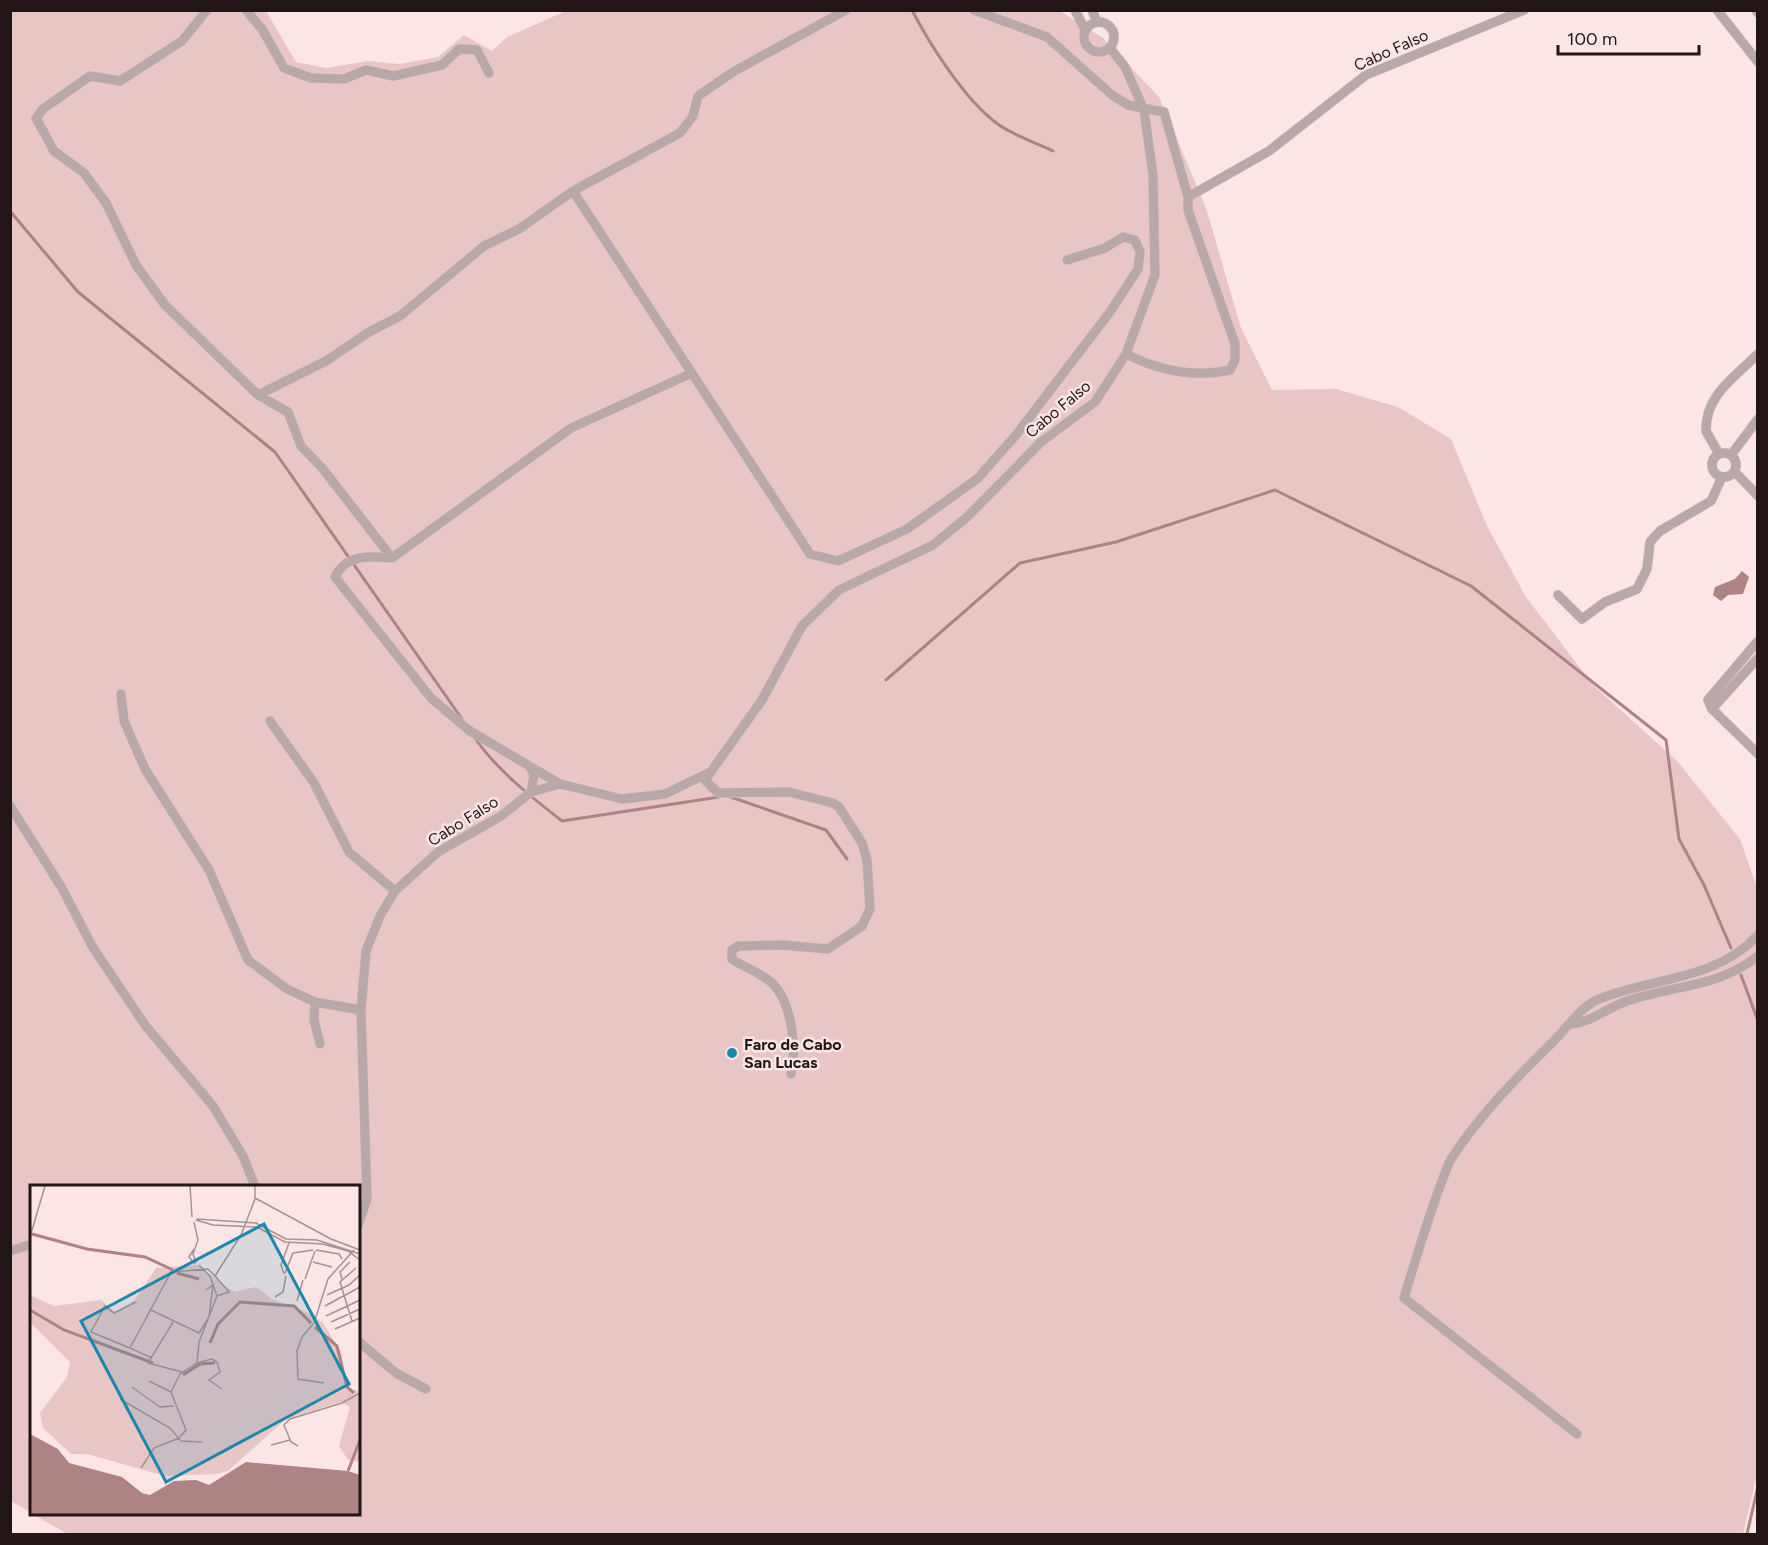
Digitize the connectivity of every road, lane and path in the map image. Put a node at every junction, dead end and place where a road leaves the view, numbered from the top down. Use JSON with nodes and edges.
{"nodes":[{"id":1,"x":207,"y":10,"type":"edge"},
{"id":2,"x":246,"y":10,"type":"edge"},
{"id":3,"x":846,"y":10,"type":"edge"},
{"id":4,"x":974,"y":10,"type":"edge"},
{"id":5,"x":1075,"y":10,"type":"edge"},
{"id":6,"x":1092,"y":10,"type":"edge"},
{"id":7,"x":1524,"y":10,"type":"edge"},
{"id":8,"x":1717,"y":10,"type":"edge"},
{"id":9,"x":1097,"y":22,"type":"junction"},
{"id":10,"x":1085,"y":30,"type":"junction"},
{"id":11,"x":1110,"y":48,"type":"junction"},
{"id":12,"x":1758,"y":62,"type":"edge"},
{"id":13,"x":489,"y":73,"type":"dead end"},
{"id":14,"x":1144,"y":110,"type":"junction"},
{"id":15,"x":573,"y":191,"type":"junction"},
{"id":16,"x":1188,"y":196,"type":"junction"},
{"id":17,"x":1067,"y":260,"type":"dead end"},
{"id":18,"x":1126,"y":354,"type":"junction"},
{"id":19,"x":1758,"y":354,"type":"edge"},
{"id":20,"x":692,"y":373,"type":"junction"},
{"id":21,"x":258,"y":395,"type":"junction"},
{"id":22,"x":1758,"y":419,"type":"edge"},
{"id":23,"x":1719,"y":454,"type":"junction"},
{"id":24,"x":1731,"y":455,"type":"junction"},
{"id":25,"x":1735,"y":471,"type":"junction"},
{"id":26,"x":1722,"y":477,"type":"junction"},
{"id":27,"x":1758,"y":496,"type":"edge"},
{"id":28,"x":392,"y":558,"type":"junction"},
{"id":29,"x":1558,"y":595,"type":"dead end"},
{"id":30,"x":1758,"y":641,"type":"edge"},
{"id":31,"x":1758,"y":658,"type":"edge"},
{"id":32,"x":121,"y":694,"type":"dead end"},
{"id":33,"x":1712,"y":709,"type":"junction"},
{"id":34,"x":270,"y":721,"type":"dead end"},
{"id":35,"x":1758,"y":754,"type":"edge"},
{"id":36,"x":530,"y":766,"type":"junction"},
{"id":37,"x":708,"y":773,"type":"junction"},
{"id":38,"x":560,"y":784,"type":"junction"},
{"id":39,"x":531,"y":792,"type":"junction"},
{"id":40,"x":10,"y":806,"type":"edge"},
{"id":41,"x":395,"y":891,"type":"junction"},
{"id":42,"x":1758,"y":935,"type":"edge"},
{"id":43,"x":1748,"y":946,"type":"junction"},
{"id":44,"x":1758,"y":954,"type":"edge"},
{"id":45,"x":1714,"y":966,"type":"junction"},
{"id":46,"x":1720,"y":978,"type":"junction"},
{"id":47,"x":315,"y":1002,"type":"junction"},
{"id":48,"x":361,"y":1010,"type":"junction"},
{"id":49,"x":1572,"y":1024,"type":"junction"},
{"id":50,"x":320,"y":1044,"type":"dead end"},
{"id":51,"x":791,"y":1074,"type":"dead end"},
{"id":52,"x":255,"y":1185,"type":"edge"},
{"id":53,"x":360,"y":1220,"type":"edge"},
{"id":54,"x":30,"y":1245,"type":"edge"},
{"id":55,"x":10,"y":1251,"type":"edge"},
{"id":56,"x":360,"y":1343,"type":"edge"},
{"id":57,"x":426,"y":1389,"type":"dead end"},
{"id":58,"x":1577,"y":1434,"type":"dead end"}],
"edges":[{"from":1,"to":21,"type":"street"},
{"from":2,"to":13,"type":"street"},
{"from":3,"to":15,"type":"street"},
{"from":4,"to":14,"type":"street"},
{"from":5,"to":10,"type":"street"},
{"from":6,"to":9,"type":"street"},
{"from":7,"to":16,"type":"street","name":"Cabo Falso"},
{"from":8,"to":12,"type":"street"},
{"from":9,"to":10,"type":"street"},
{"from":9,"to":11,"type":"street"},
{"from":10,"to":11,"type":"street"},
{"from":11,"to":14,"type":"street","name":"Cabo Falso"},
{"from":14,"to":16,"type":"street"},
{"from":14,"to":18,"type":"street","name":"Cabo Falso"},
{"from":15,"to":20,"type":"street"},
{"from":15,"to":21,"type":"street"},
{"from":16,"to":18,"type":"street"},
{"from":17,"to":20,"type":"street"},
{"from":18,"to":37,"type":"street","name":"Cabo Falso"},
{"from":19,"to":23,"type":"street"},
{"from":20,"to":28,"type":"street"},
{"from":21,"to":28,"type":"street"},
{"from":22,"to":24,"type":"street"},
{"from":23,"to":24,"type":"street"},
{"from":23,"to":26,"type":"street"},
{"from":24,"to":25,"type":"street"},
{"from":25,"to":26,"type":"street"},
{"from":25,"to":27,"type":"street"},
{"from":26,"to":29,"type":"street"},
{"from":28,"to":36,"type":"street"},
{"from":30,"to":33,"type":"street"},
{"from":31,"to":33,"type":"street"},
{"from":32,"to":47,"type":"street"},
{"from":33,"to":35,"type":"street"},
{"from":34,"to":41,"type":"street"},
{"from":36,"to":38,"type":"street"},
{"from":36,"to":39,"type":"street"},
{"from":37,"to":38,"type":"street","name":"Cabo Falso"},
{"from":37,"to":51,"type":"street"},
{"from":38,"to":39,"type":"street","name":"Cabo Falso"},
{"from":39,"to":41,"type":"street","name":"Cabo Falso"},
{"from":40,"to":52,"type":"street"},
{"from":41,"to":48,"type":"street","name":"Cabo Falso"},
{"from":42,"to":43,"type":"street"},
{"from":43,"to":44,"type":"street"},
{"from":43,"to":45,"type":"street"},
{"from":44,"to":46,"type":"street"},
{"from":45,"to":46,"type":"street"},
{"from":45,"to":49,"type":"street"},
{"from":46,"to":49,"type":"street"},
{"from":47,"to":48,"type":"street"},
{"from":47,"to":50,"type":"street"},
{"from":48,"to":53,"type":"street","name":"Cabo Falso"},
{"from":49,"to":58,"type":"street"},
{"from":54,"to":55,"type":"street"},
{"from":56,"to":57,"type":"street"}]}
